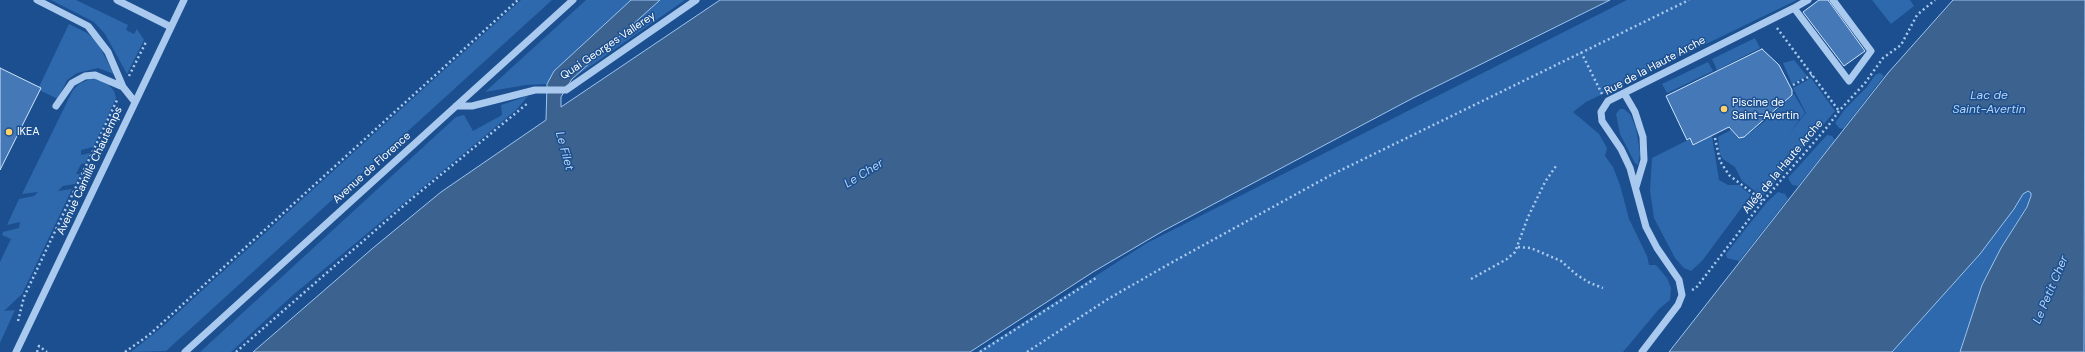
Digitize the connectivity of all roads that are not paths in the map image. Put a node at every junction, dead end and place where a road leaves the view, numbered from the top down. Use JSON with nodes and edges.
{"nodes":[{"id":1,"x":37,"y":0,"type":"edge"},
{"id":2,"x":117,"y":0,"type":"edge"},
{"id":3,"x":184,"y":0,"type":"edge"},
{"id":4,"x":573,"y":0,"type":"edge"},
{"id":5,"x":696,"y":0,"type":"edge"},
{"id":6,"x":1808,"y":0,"type":"edge"},
{"id":7,"x":1833,"y":0,"type":"edge"},
{"id":8,"x":1794,"y":8,"type":"junction"},
{"id":9,"x":171,"y":27,"type":"junction"},
{"id":10,"x":123,"y":87,"type":"junction"},
{"id":11,"x":1624,"y":93,"type":"junction"},
{"id":12,"x":135,"y":102,"type":"junction"},
{"id":13,"x":56,"y":106,"type":"dead end"},
{"id":14,"x":456,"y":106,"type":"junction"},
{"id":15,"x":1636,"y":188,"type":"junction"},
{"id":16,"x":16,"y":352,"type":"edge"},
{"id":17,"x":185,"y":352,"type":"edge"},
{"id":18,"x":1642,"y":352,"type":"edge"}],
"edges":[{"from":1,"to":10,"type":"street"},
{"from":2,"to":9,"type":"street"},
{"from":3,"to":9,"type":"street","name":"Avenue Camille Chautemps"},
{"from":4,"to":14,"type":"street","name":"Avenue de Florence"},
{"from":5,"to":14,"type":"street","name":"Quai Georges Vallerey"},
{"from":6,"to":8,"type":"street","name":"Rue de la Haute Arche"},
{"from":7,"to":8,"type":"street"},
{"from":8,"to":11,"type":"street","name":"Rue de la Haute Arche"},
{"from":9,"to":12,"type":"street","name":"Avenue Camille Chautemps"},
{"from":10,"to":12,"type":"street"},
{"from":10,"to":13,"type":"street"},
{"from":11,"to":15,"type":"street"},
{"from":11,"to":15,"type":"street","name":"Rue de la Haute Arche"},
{"from":12,"to":16,"type":"street","name":"Avenue Camille Chautemps"},
{"from":14,"to":17,"type":"street","name":"Avenue de Florence"},
{"from":15,"to":18,"type":"street","name":"Rue de la Haute Arche"}]}
